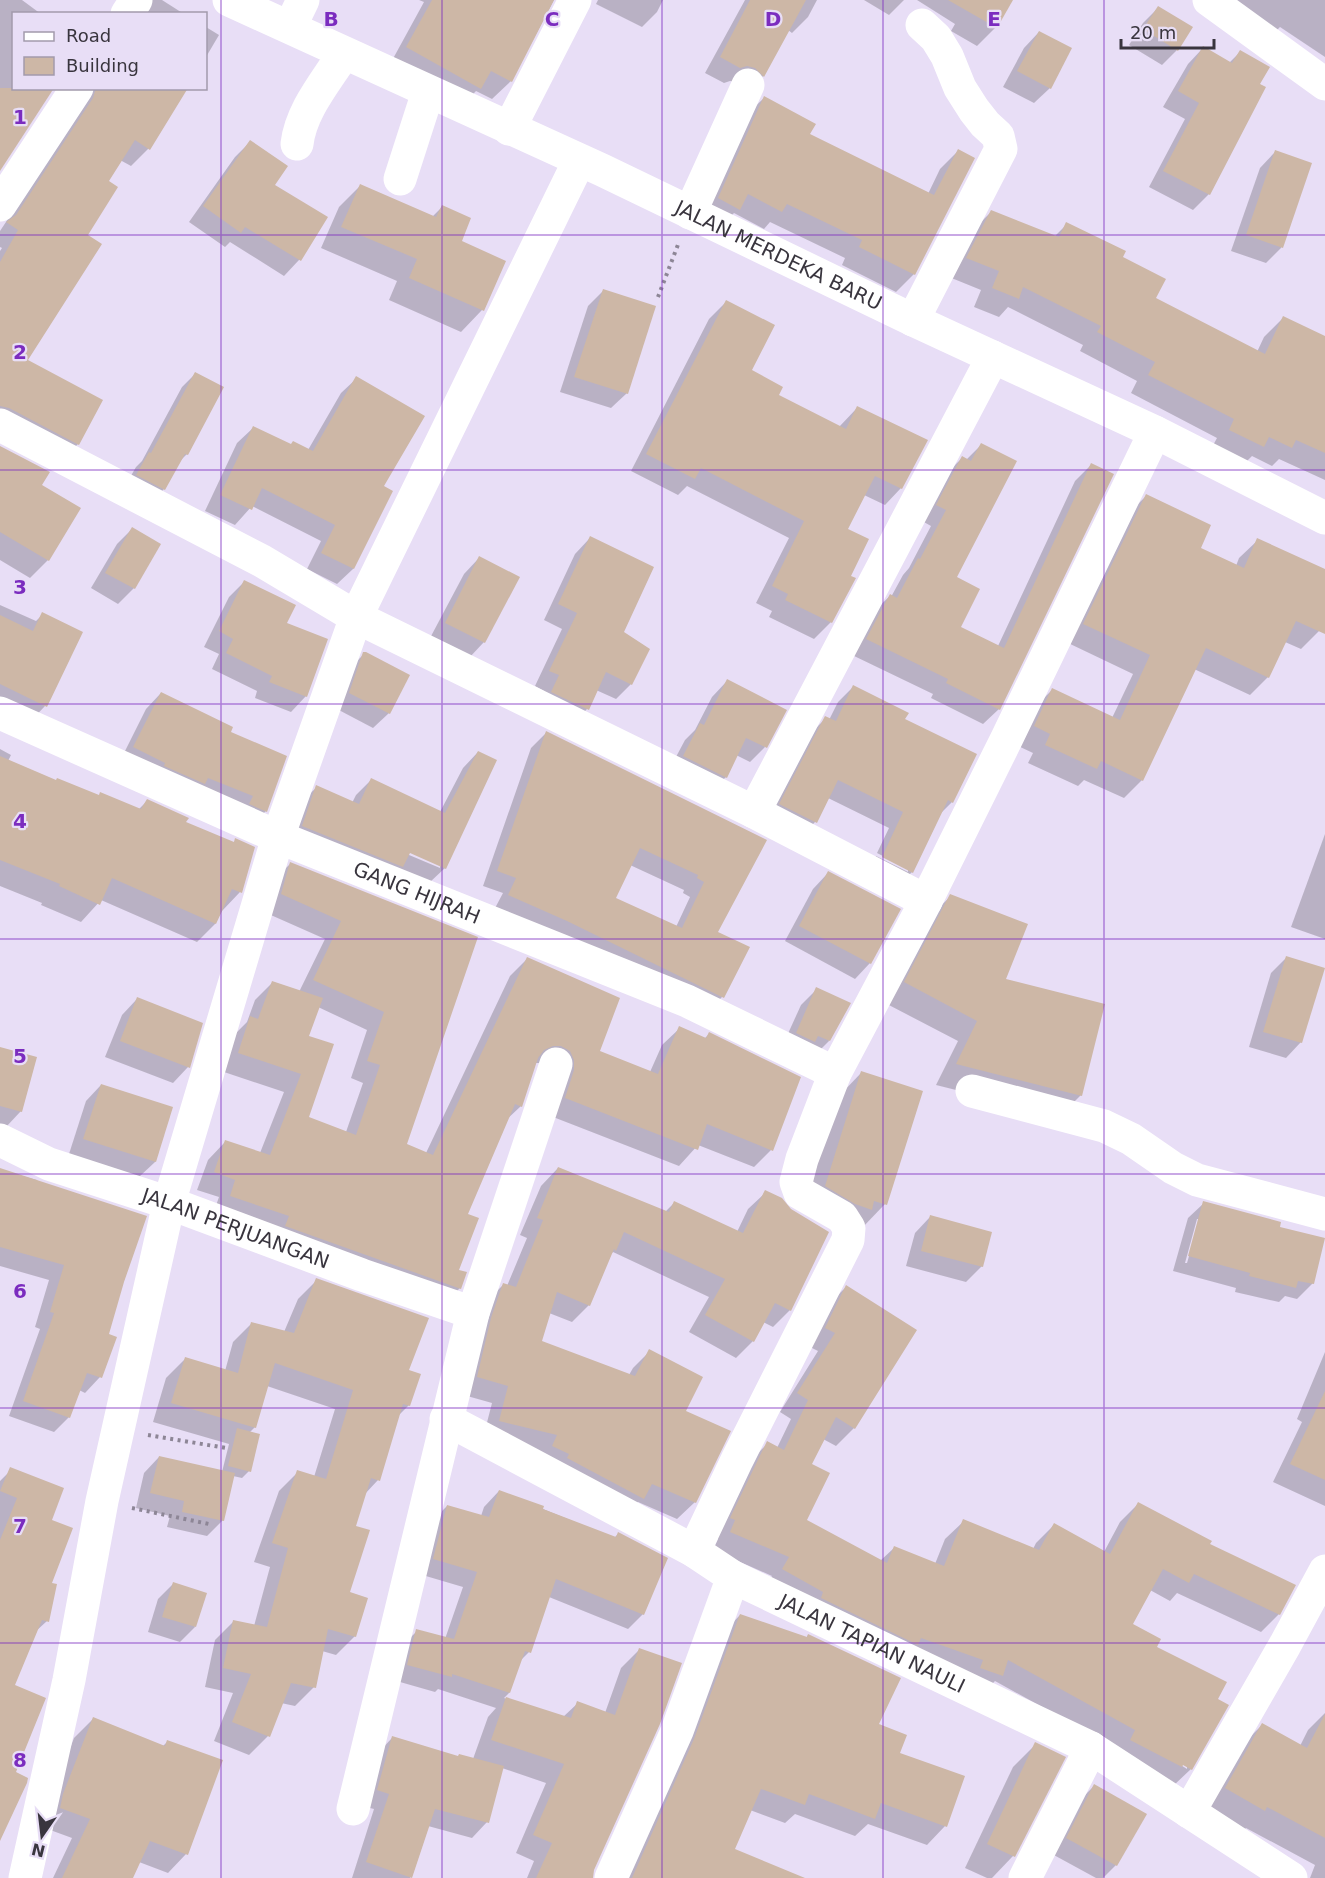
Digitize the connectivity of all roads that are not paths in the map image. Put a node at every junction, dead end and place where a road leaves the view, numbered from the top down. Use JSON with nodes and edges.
{"nodes":[{"id":1,"x":229,"y":0,"type":"edge"},
{"id":2,"x":575,"y":0,"type":"edge"},
{"id":3,"x":1209,"y":0,"type":"edge"},
{"id":4,"x":296,"y":14,"type":"edge"},
{"id":5,"x":922,"y":25,"type":"dead end"},
{"id":6,"x":345,"y":53,"type":"junction"},
{"id":7,"x":1325,"y":84,"type":"edge"},
{"id":8,"x":748,"y":85,"type":"dead end"},
{"id":9,"x":76,"y":90,"type":"edge"},
{"id":10,"x":428,"y":92,"type":"junction"},
{"id":11,"x":509,"y":129,"type":"junction"},
{"id":12,"x":297,"y":144,"type":"dead end"},
{"id":13,"x":579,"y":161,"type":"junction"},
{"id":14,"x":400,"y":179,"type":"dead end"},
{"id":15,"x":0,"y":205,"type":"edge"},
{"id":16,"x":690,"y":213,"type":"junction"},
{"id":17,"x":914,"y":320,"type":"junction"},
{"id":18,"x":993,"y":357,"type":"junction"},
{"id":19,"x":0,"y":425,"type":"edge"},
{"id":20,"x":1155,"y":432,"type":"junction"},
{"id":21,"x":1325,"y":518,"type":"edge"},
{"id":22,"x":356,"y":617,"type":"junction"},
{"id":23,"x":0,"y":712,"type":"edge"},
{"id":24,"x":754,"y":812,"type":"junction"},
{"id":25,"x":278,"y":837,"type":"junction"},
{"id":26,"x":926,"y":901,"type":"junction"},
{"id":27,"x":556,"y":1064,"type":"dead end"},
{"id":28,"x":835,"y":1073,"type":"junction"},
{"id":29,"x":972,"y":1091,"type":"dead end"},
{"id":30,"x":0,"y":1140,"type":"edge"},
{"id":31,"x":170,"y":1203,"type":"junction"},
{"id":32,"x":1325,"y":1214,"type":"edge"},
{"id":33,"x":472,"y":1313,"type":"junction"},
{"id":34,"x":446,"y":1419,"type":"junction"},
{"id":35,"x":694,"y":1551,"type":"junction"},
{"id":36,"x":1325,"y":1571,"type":"edge"},
{"id":37,"x":733,"y":1577,"type":"junction"},
{"id":38,"x":1091,"y":1748,"type":"junction"},
{"id":39,"x":353,"y":1809,"type":"dead end"},
{"id":40,"x":1189,"y":1812,"type":"junction"},
{"id":41,"x":25,"y":1878,"type":"edge"},
{"id":42,"x":611,"y":1878,"type":"edge"},
{"id":43,"x":1025,"y":1878,"type":"edge"},
{"id":44,"x":1291,"y":1878,"type":"edge"}],
"edges":[{"from":1,"to":4,"type":"street","name":"JALAN MERDEKA BARU"},
{"from":2,"to":11,"type":"street"},
{"from":3,"to":7,"type":"street"},
{"from":4,"to":6,"type":"street","name":"JALAN MERDEKA BARU"},
{"from":5,"to":17,"type":"street"},
{"from":6,"to":10,"type":"street","name":"JALAN MERDEKA BARU"},
{"from":6,"to":12,"type":"street"},
{"from":8,"to":16,"type":"street"},
{"from":9,"to":15,"type":"street"},
{"from":10,"to":11,"type":"street","name":"JALAN MERDEKA BARU"},
{"from":10,"to":14,"type":"street"},
{"from":11,"to":13,"type":"street","name":"JALAN MERDEKA BARU"},
{"from":13,"to":16,"type":"street","name":"JALAN MERDEKA BARU"},
{"from":13,"to":22,"type":"street"},
{"from":16,"to":17,"type":"street","name":"JALAN MERDEKA BARU"},
{"from":17,"to":18,"type":"street","name":"JALAN MERDEKA BARU"},
{"from":18,"to":20,"type":"street","name":"JALAN MERDEKA BARU"},
{"from":18,"to":24,"type":"street"},
{"from":19,"to":22,"type":"street"},
{"from":20,"to":21,"type":"street","name":"JALAN MERDEKA BARU"},
{"from":20,"to":26,"type":"street"},
{"from":22,"to":24,"type":"street"},
{"from":22,"to":25,"type":"street"},
{"from":23,"to":25,"type":"street","name":"GANG HIJRAH"},
{"from":24,"to":26,"type":"street"},
{"from":25,"to":28,"type":"street","name":"GANG HIJRAH"},
{"from":25,"to":31,"type":"street"},
{"from":26,"to":28,"type":"street"},
{"from":27,"to":33,"type":"street"},
{"from":28,"to":35,"type":"street"},
{"from":29,"to":32,"type":"street"},
{"from":30,"to":31,"type":"street","name":"JALAN PERJUANGAN"},
{"from":31,"to":33,"type":"street","name":"JALAN PERJUANGAN"},
{"from":31,"to":41,"type":"street"},
{"from":33,"to":34,"type":"street"},
{"from":34,"to":35,"type":"street","name":"JALAN TAPIAN NAULI"},
{"from":34,"to":39,"type":"street"},
{"from":35,"to":37,"type":"street","name":"JALAN TAPIAN NAULI"},
{"from":36,"to":40,"type":"street"},
{"from":37,"to":38,"type":"street","name":"JALAN TAPIAN NAULI"},
{"from":37,"to":42,"type":"street"},
{"from":38,"to":40,"type":"street","name":"JALAN TAPIAN NAULI"},
{"from":38,"to":43,"type":"street"},
{"from":40,"to":44,"type":"street","name":"JALAN TAPIAN NAULI"}]}
